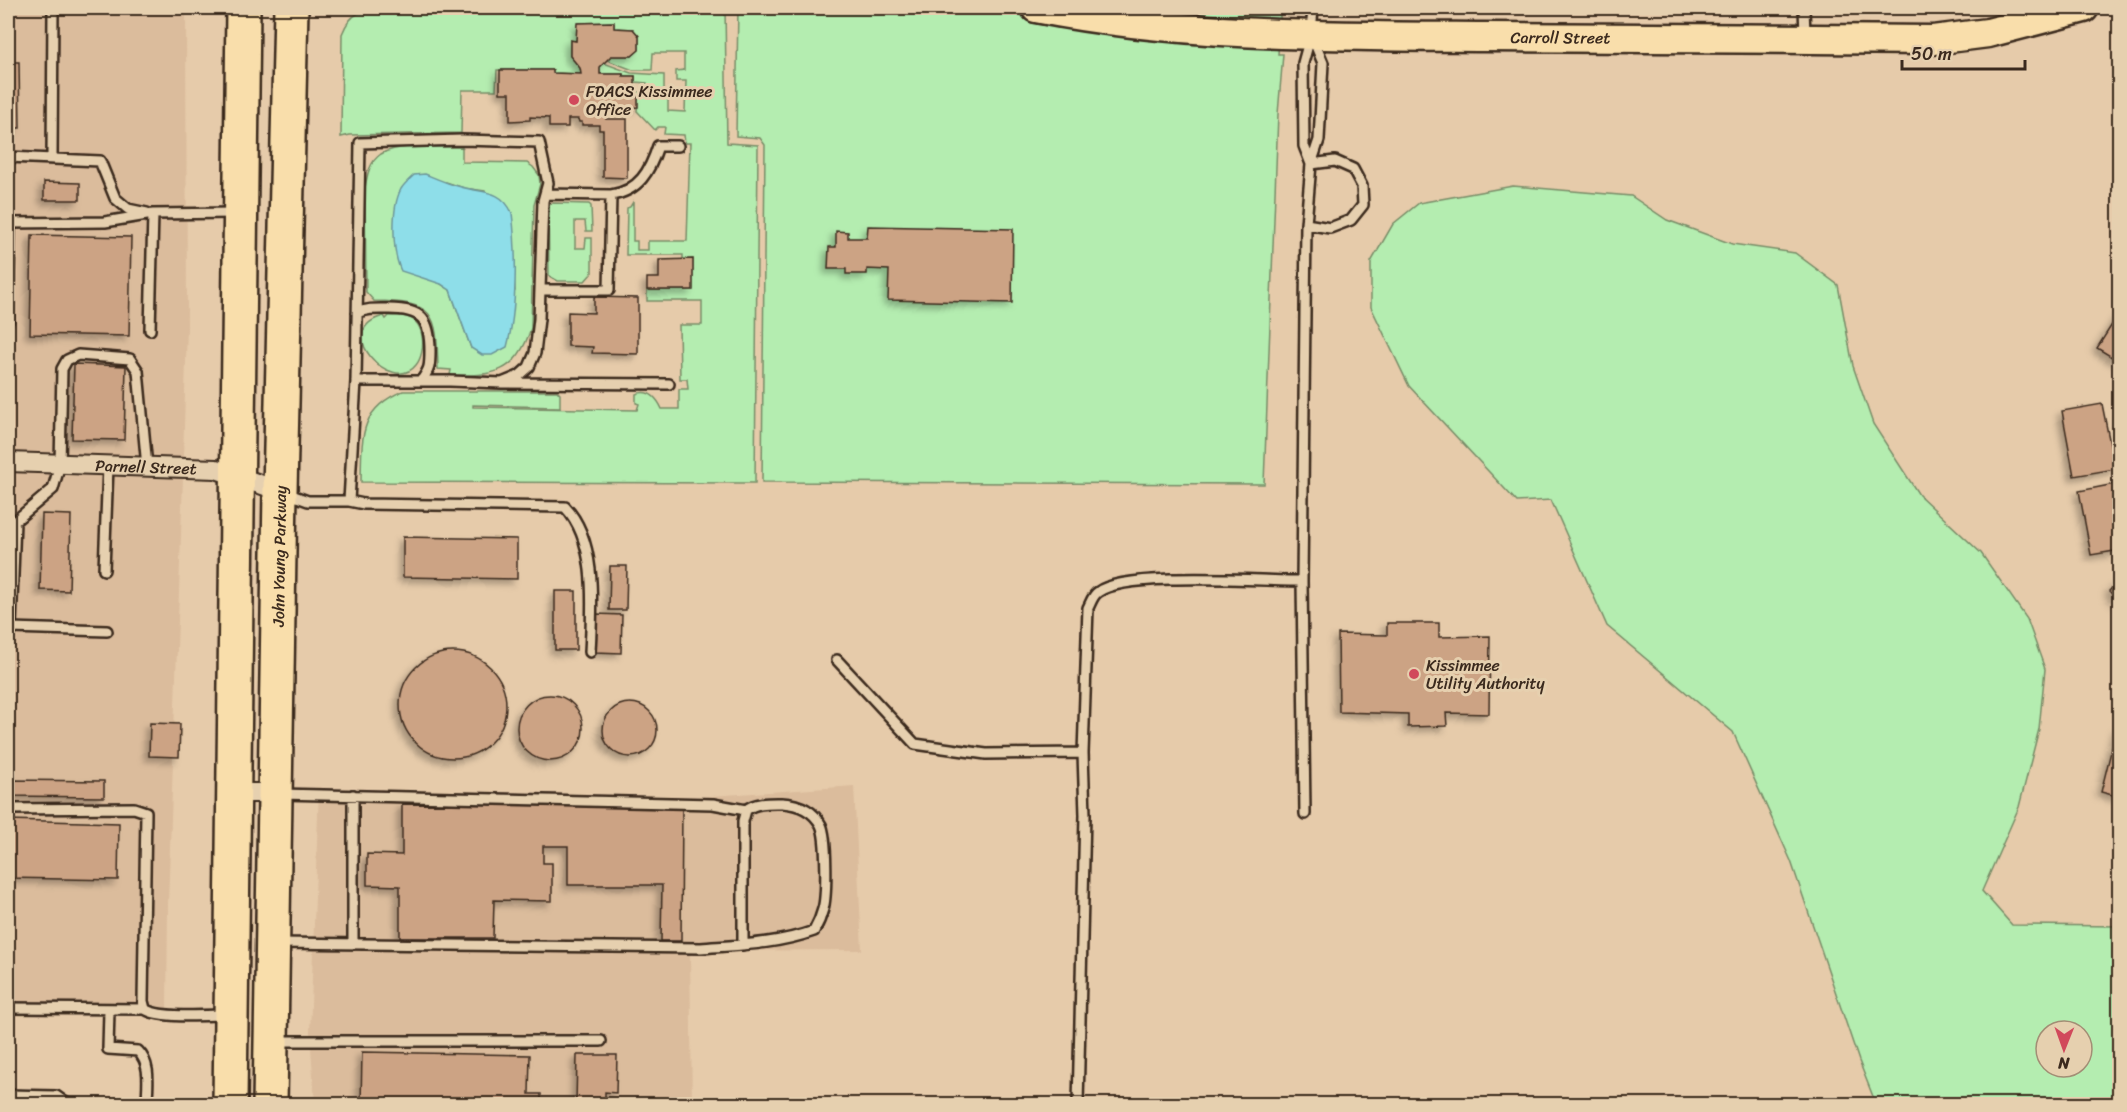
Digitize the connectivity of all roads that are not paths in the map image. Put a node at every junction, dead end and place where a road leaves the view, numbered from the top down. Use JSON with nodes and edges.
{"nodes":[{"id":1,"x":53,"y":8,"type":"edge"},
{"id":2,"x":243,"y":8,"type":"edge"},
{"id":3,"x":291,"y":8,"type":"edge"},
{"id":4,"x":1036,"y":8,"type":"edge"},
{"id":5,"x":1804,"y":8,"type":"edge"},
{"id":6,"x":2084,"y":8,"type":"edge"},
{"id":7,"x":1312,"y":21,"type":"edge"},
{"id":8,"x":1805,"y":39,"type":"junction"},
{"id":9,"x":678,"y":146,"type":"dead end"},
{"id":10,"x":8,"y":157,"type":"edge"},
{"id":11,"x":52,"y":158,"type":"junction"},
{"id":12,"x":1311,"y":164,"type":"junction"},
{"id":13,"x":545,"y":194,"type":"junction"},
{"id":14,"x":611,"y":195,"type":"junction"},
{"id":15,"x":241,"y":213,"type":"junction"},
{"id":16,"x":153,"y":214,"type":"junction"},
{"id":17,"x":1306,"y":225,"type":"junction"},
{"id":18,"x":540,"y":290,"type":"junction"},
{"id":19,"x":357,"y":314,"type":"junction"},
{"id":20,"x":8,"y":321,"type":"edge"},
{"id":21,"x":150,"y":330,"type":"dead end"},
{"id":22,"x":356,"y":381,"type":"junction"},
{"id":23,"x":421,"y":381,"type":"junction"},
{"id":24,"x":502,"y":383,"type":"junction"},
{"id":25,"x":669,"y":384,"type":"dead end"},
{"id":26,"x":8,"y":462,"type":"edge"},
{"id":27,"x":60,"y":464,"type":"junction"},
{"id":28,"x":108,"y":466,"type":"junction"},
{"id":29,"x":147,"y":467,"type":"junction"},
{"id":30,"x":238,"y":477,"type":"junction"},
{"id":31,"x":280,"y":491,"type":"junction"},
{"id":32,"x":349,"y":501,"type":"junction"},
{"id":33,"x":104,"y":570,"type":"dead end"},
{"id":34,"x":1302,"y":581,"type":"junction"},
{"id":35,"x":107,"y":631,"type":"dead end"},
{"id":36,"x":590,"y":652,"type":"dead end"},
{"id":37,"x":837,"y":660,"type":"dead end"},
{"id":38,"x":1083,"y":753,"type":"junction"},
{"id":39,"x":234,"y":793,"type":"junction"},
{"id":40,"x":274,"y":793,"type":"junction"},
{"id":41,"x":353,"y":795,"type":"junction"},
{"id":42,"x":8,"y":809,"type":"edge"},
{"id":43,"x":746,"y":810,"type":"junction"},
{"id":44,"x":1305,"y":814,"type":"dead end"},
{"id":45,"x":272,"y":943,"type":"junction"},
{"id":46,"x":352,"y":944,"type":"junction"},
{"id":47,"x":743,"y":945,"type":"junction"},
{"id":48,"x":8,"y":1008,"type":"edge"},
{"id":49,"x":109,"y":1010,"type":"junction"},
{"id":50,"x":145,"y":1010,"type":"junction"},
{"id":51,"x":231,"y":1015,"type":"junction"},
{"id":52,"x":270,"y":1041,"type":"junction"},
{"id":53,"x":601,"y":1041,"type":"dead end"},
{"id":54,"x":8,"y":1095,"type":"edge"},
{"id":55,"x":67,"y":1104,"type":"edge"},
{"id":56,"x":147,"y":1104,"type":"edge"},
{"id":57,"x":230,"y":1104,"type":"edge"},
{"id":58,"x":270,"y":1104,"type":"edge"},
{"id":59,"x":1078,"y":1104,"type":"edge"}],
"edges":[{"from":1,"to":11,"type":"lane"},
{"from":2,"to":15,"type":"highway"},
{"from":3,"to":31,"type":"highway","name":"John Young Parkway"},
{"from":4,"to":7,"type":"main road","name":"Carroll Street"},
{"from":5,"to":8,"type":"lane"},
{"from":6,"to":8,"type":"main road","name":"Carroll Street"},
{"from":7,"to":8,"type":"main road","name":"Carroll Street"},
{"from":7,"to":12,"type":"lane"},
{"from":7,"to":12,"type":"lane"},
{"from":9,"to":14,"type":"lane"},
{"from":10,"to":11,"type":"lane"},
{"from":11,"to":16,"type":"lane"},
{"from":12,"to":17,"type":"lane"},
{"from":12,"to":17,"type":"lane"},
{"from":13,"to":14,"type":"lane"},
{"from":13,"to":18,"type":"lane"},
{"from":13,"to":19,"type":"lane"},
{"from":14,"to":18,"type":"lane"},
{"from":15,"to":16,"type":"lane"},
{"from":15,"to":30,"type":"highway"},
{"from":16,"to":20,"type":"lane"},
{"from":16,"to":21,"type":"lane"},
{"from":17,"to":34,"type":"lane"},
{"from":18,"to":24,"type":"lane"},
{"from":19,"to":22,"type":"lane"},
{"from":19,"to":23,"type":"lane"},
{"from":22,"to":23,"type":"lane"},
{"from":22,"to":32,"type":"lane"},
{"from":23,"to":24,"type":"lane"},
{"from":24,"to":25,"type":"lane"},
{"from":26,"to":27,"type":"street","name":"Parnell Street"},
{"from":27,"to":28,"type":"street","name":"Parnell Street"},
{"from":27,"to":29,"type":"lane"},
{"from":27,"to":35,"type":"lane"},
{"from":28,"to":29,"type":"street","name":"Parnell Street"},
{"from":28,"to":33,"type":"lane"},
{"from":29,"to":30,"type":"street","name":"Parnell Street"},
{"from":30,"to":31,"type":"street","name":"Parnell Street"},
{"from":30,"to":39,"type":"highway"},
{"from":31,"to":32,"type":"lane"},
{"from":31,"to":40,"type":"highway","name":"John Young Parkway"},
{"from":32,"to":36,"type":"lane"},
{"from":34,"to":38,"type":"lane"},
{"from":34,"to":44,"type":"lane"},
{"from":37,"to":38,"type":"lane"},
{"from":38,"to":59,"type":"lane"},
{"from":39,"to":40,"type":"street"},
{"from":39,"to":51,"type":"highway"},
{"from":40,"to":41,"type":"lane"},
{"from":40,"to":45,"type":"highway","name":"John Young Parkway"},
{"from":41,"to":43,"type":"lane"},
{"from":41,"to":46,"type":"lane"},
{"from":42,"to":50,"type":"lane"},
{"from":43,"to":47,"type":"lane"},
{"from":43,"to":47,"type":"lane"},
{"from":45,"to":46,"type":"lane"},
{"from":45,"to":52,"type":"highway","name":"John Young Parkway"},
{"from":46,"to":47,"type":"lane"},
{"from":48,"to":49,"type":"lane"},
{"from":49,"to":50,"type":"lane"},
{"from":49,"to":56,"type":"lane"},
{"from":50,"to":51,"type":"lane"},
{"from":51,"to":57,"type":"highway"},
{"from":52,"to":53,"type":"lane"},
{"from":52,"to":58,"type":"highway","name":"John Young Parkway"},
{"from":54,"to":55,"type":"lane"}]}
